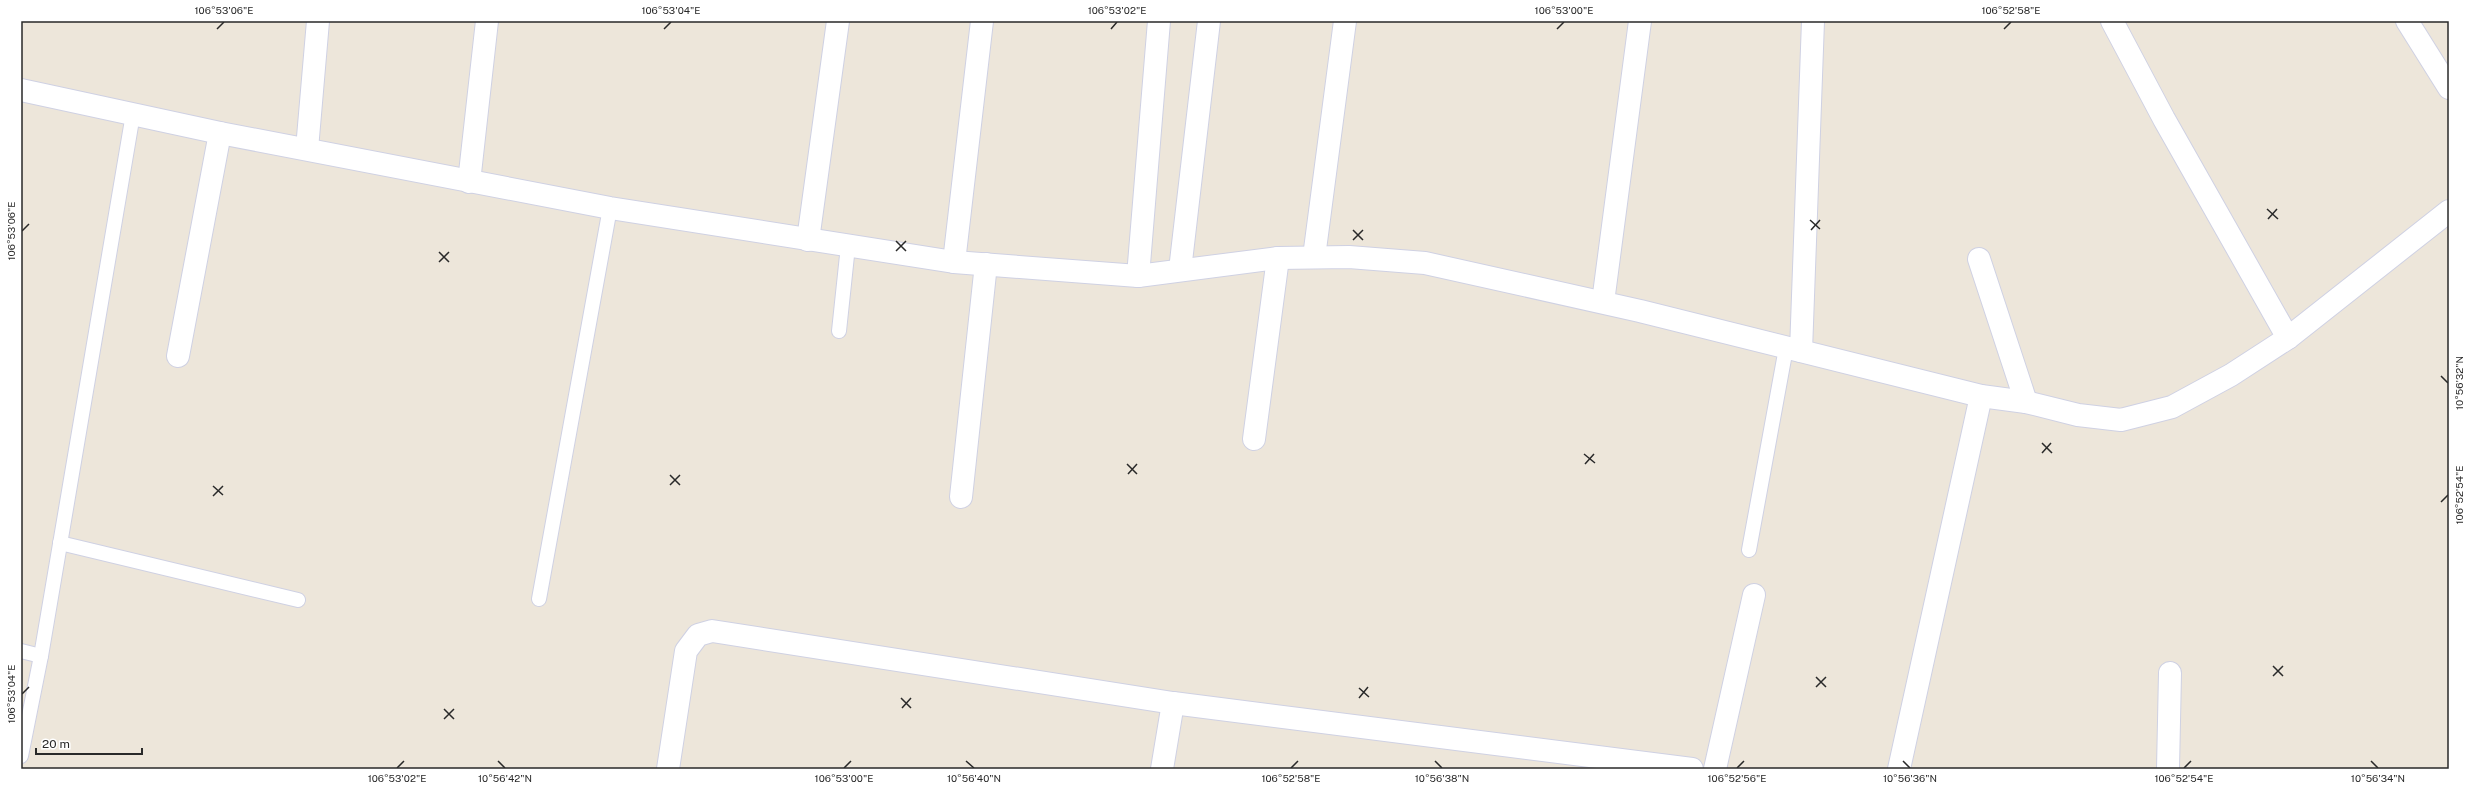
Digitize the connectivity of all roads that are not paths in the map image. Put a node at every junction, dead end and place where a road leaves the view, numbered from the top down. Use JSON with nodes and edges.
{"nodes":[{"id":1,"x":318,"y":21,"type":"edge"},
{"id":2,"x":487,"y":21,"type":"edge"},
{"id":3,"x":838,"y":21,"type":"edge"},
{"id":4,"x":982,"y":21,"type":"edge"},
{"id":5,"x":1159,"y":21,"type":"edge"},
{"id":6,"x":1209,"y":21,"type":"edge"},
{"id":7,"x":1345,"y":21,"type":"edge"},
{"id":8,"x":1640,"y":21,"type":"edge"},
{"id":9,"x":1813,"y":21,"type":"edge"},
{"id":10,"x":2112,"y":21,"type":"edge"},
{"id":11,"x":2407,"y":21,"type":"edge"},
{"id":12,"x":2449,"y":88,"type":"edge"},
{"id":13,"x":21,"y":90,"type":"edge"},
{"id":14,"x":133,"y":114,"type":"junction"},
{"id":15,"x":220,"y":133,"type":"junction"},
{"id":16,"x":307,"y":149,"type":"junction"},
{"id":17,"x":469,"y":182,"type":"junction"},
{"id":18,"x":610,"y":208,"type":"junction"},
{"id":19,"x":2449,"y":211,"type":"edge"},
{"id":20,"x":808,"y":240,"type":"junction"},
{"id":21,"x":848,"y":246,"type":"junction"},
{"id":22,"x":1314,"y":257,"type":"junction"},
{"id":23,"x":1278,"y":258,"type":"junction"},
{"id":24,"x":1979,"y":259,"type":"dead end"},
{"id":25,"x":954,"y":262,"type":"junction"},
{"id":26,"x":986,"y":264,"type":"junction"},
{"id":27,"x":1180,"y":270,"type":"junction"},
{"id":28,"x":1138,"y":276,"type":"junction"},
{"id":29,"x":1602,"y":302,"type":"junction"},
{"id":30,"x":839,"y":331,"type":"dead end"},
{"id":31,"x":2288,"y":338,"type":"junction"},
{"id":32,"x":1794,"y":349,"type":"junction"},
{"id":33,"x":178,"y":356,"type":"dead end"},
{"id":34,"x":1981,"y":396,"type":"junction"},
{"id":35,"x":2026,"y":402,"type":"junction"},
{"id":36,"x":1254,"y":439,"type":"dead end"},
{"id":37,"x":961,"y":497,"type":"dead end"},
{"id":38,"x":60,"y":543,"type":"junction"},
{"id":39,"x":1749,"y":550,"type":"dead end"},
{"id":40,"x":1754,"y":595,"type":"dead end"},
{"id":41,"x":539,"y":599,"type":"dead end"},
{"id":42,"x":298,"y":600,"type":"dead end"},
{"id":43,"x":21,"y":651,"type":"edge"},
{"id":44,"x":41,"y":656,"type":"junction"},
{"id":45,"x":2170,"y":673,"type":"dead end"},
{"id":46,"x":1173,"y":703,"type":"junction"},
{"id":47,"x":21,"y":756,"type":"edge"},
{"id":48,"x":668,"y":769,"type":"edge"},
{"id":49,"x":1162,"y":769,"type":"edge"},
{"id":50,"x":1692,"y":769,"type":"edge"},
{"id":51,"x":1715,"y":769,"type":"edge"},
{"id":52,"x":1899,"y":769,"type":"edge"},
{"id":53,"x":2168,"y":769,"type":"edge"}],
"edges":[{"from":1,"to":16,"type":"street"},
{"from":2,"to":17,"type":"street"},
{"from":3,"to":20,"type":"street"},
{"from":4,"to":25,"type":"street"},
{"from":5,"to":28,"type":"street"},
{"from":6,"to":27,"type":"street"},
{"from":7,"to":22,"type":"street"},
{"from":8,"to":29,"type":"street"},
{"from":9,"to":32,"type":"street"},
{"from":10,"to":31,"type":"street"},
{"from":11,"to":12,"type":"street"},
{"from":13,"to":14,"type":"street"},
{"from":14,"to":15,"type":"street"},
{"from":14,"to":38,"type":"lane"},
{"from":15,"to":16,"type":"street"},
{"from":15,"to":33,"type":"street"},
{"from":16,"to":17,"type":"street"},
{"from":17,"to":18,"type":"street"},
{"from":18,"to":20,"type":"street"},
{"from":18,"to":41,"type":"lane"},
{"from":19,"to":31,"type":"street"},
{"from":20,"to":21,"type":"street"},
{"from":21,"to":25,"type":"street"},
{"from":21,"to":30,"type":"lane"},
{"from":22,"to":23,"type":"street"},
{"from":22,"to":29,"type":"street"},
{"from":23,"to":27,"type":"street"},
{"from":23,"to":36,"type":"street"},
{"from":24,"to":35,"type":"street"},
{"from":25,"to":26,"type":"street"},
{"from":26,"to":28,"type":"street"},
{"from":26,"to":37,"type":"street"},
{"from":27,"to":28,"type":"street"},
{"from":29,"to":32,"type":"street"},
{"from":31,"to":35,"type":"street"},
{"from":32,"to":34,"type":"street"},
{"from":32,"to":39,"type":"lane"},
{"from":34,"to":35,"type":"street"},
{"from":34,"to":52,"type":"street"},
{"from":38,"to":42,"type":"lane"},
{"from":38,"to":44,"type":"lane"},
{"from":40,"to":51,"type":"street"},
{"from":43,"to":44,"type":"lane"},
{"from":44,"to":47,"type":"lane"},
{"from":45,"to":53,"type":"street"},
{"from":46,"to":48,"type":"street"},
{"from":46,"to":49,"type":"street"},
{"from":46,"to":50,"type":"street"}]}
